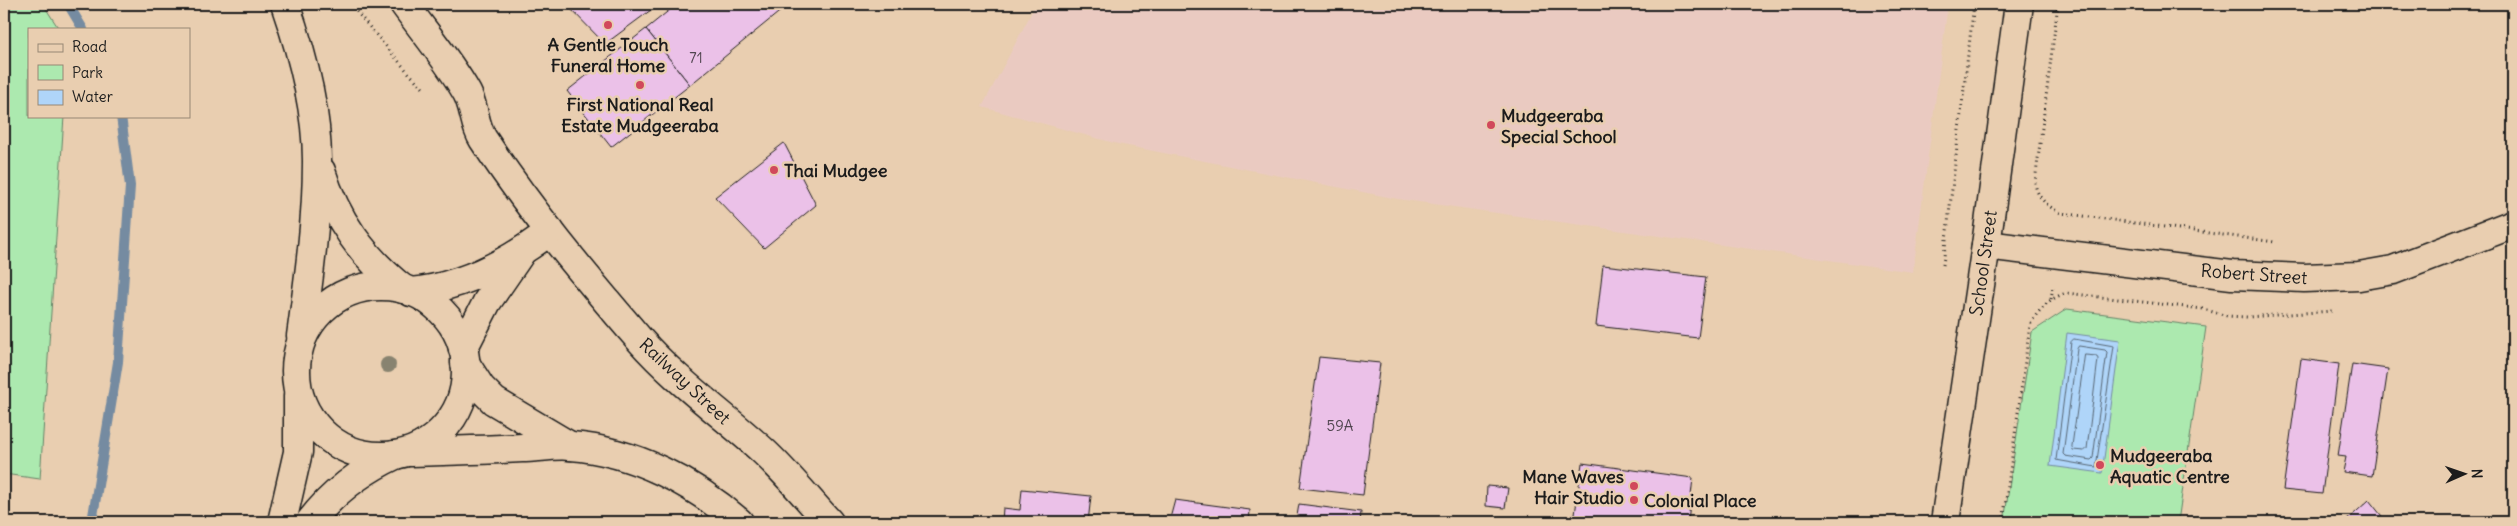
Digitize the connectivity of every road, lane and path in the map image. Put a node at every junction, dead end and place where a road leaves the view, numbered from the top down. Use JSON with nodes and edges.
{"nodes":[{"id":1,"x":285,"y":4,"type":"edge"},
{"id":2,"x":404,"y":4,"type":"edge"},
{"id":3,"x":1974,"y":4,"type":"edge"},
{"id":4,"x":2019,"y":4,"type":"edge"},
{"id":5,"x":2058,"y":4,"type":"edge"},
{"id":6,"x":317,"y":160,"type":"junction"},
{"id":7,"x":2513,"y":224,"type":"edge"},
{"id":8,"x":550,"y":231,"type":"junction"},
{"id":9,"x":2277,"y":243,"type":"dead end"},
{"id":10,"x":1986,"y":246,"type":"junction"},
{"id":11,"x":521,"y":253,"type":"junction"},
{"id":12,"x":1943,"y":265,"type":"dead end"},
{"id":13,"x":407,"y":291,"type":"junction"},
{"id":14,"x":2341,"y":310,"type":"dead end"},
{"id":15,"x":298,"y":355,"type":"junction"},
{"id":16,"x":464,"y":356,"type":"junction"},
{"id":17,"x":298,"y":388,"type":"junction"},
{"id":18,"x":570,"y":446,"type":"junction"},
{"id":19,"x":402,"y":454,"type":"junction"},
{"id":20,"x":282,"y":522,"type":"edge"},
{"id":21,"x":310,"y":522,"type":"edge"},
{"id":22,"x":739,"y":522,"type":"edge"},
{"id":23,"x":829,"y":522,"type":"edge"},
{"id":24,"x":1945,"y":522,"type":"edge"},
{"id":25,"x":2003,"y":522,"type":"edge"}],
"edges":[{"from":1,"to":6,"type":"street"},
{"from":2,"to":8,"type":"street","name":"Railway Street"},
{"from":3,"to":12,"type":"path"},
{"from":4,"to":10,"type":"street","name":"School Street"},
{"from":5,"to":9,"type":"path"},
{"from":6,"to":13,"type":"street"},
{"from":6,"to":15,"type":"street"},
{"from":7,"to":10,"type":"street","name":"Robert Street"},
{"from":8,"to":11,"type":"street"},
{"from":8,"to":23,"type":"street","name":"Railway Street"},
{"from":10,"to":24,"type":"street","name":"School Street"},
{"from":11,"to":13,"type":"street"},
{"from":11,"to":16,"type":"street"},
{"from":13,"to":15,"type":"street"},
{"from":13,"to":16,"type":"street"},
{"from":14,"to":25,"type":"path"},
{"from":15,"to":17,"type":"street"},
{"from":16,"to":18,"type":"street"},
{"from":16,"to":19,"type":"street"},
{"from":17,"to":19,"type":"street"},
{"from":17,"to":20,"type":"street"},
{"from":18,"to":19,"type":"street"},
{"from":18,"to":22,"type":"street"},
{"from":19,"to":21,"type":"street"}]}
